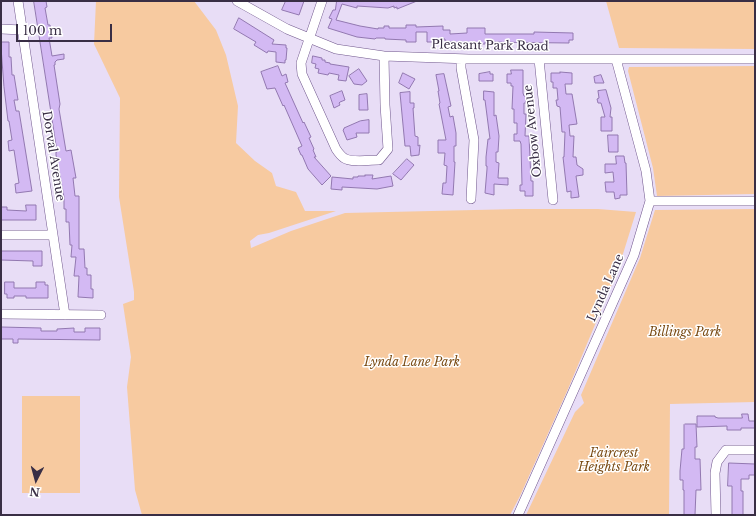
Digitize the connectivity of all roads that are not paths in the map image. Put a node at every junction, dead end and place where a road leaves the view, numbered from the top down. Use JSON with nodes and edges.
{"nodes":[{"id":1,"x":18,"y":1,"type":"edge"},
{"id":2,"x":237,"y":1,"type":"edge"},
{"id":3,"x":322,"y":1,"type":"edge"},
{"id":4,"x":1,"y":30,"type":"edge"},
{"id":5,"x":22,"y":30,"type":"junction"},
{"id":6,"x":309,"y":38,"type":"junction"},
{"id":7,"x":384,"y":56,"type":"junction"},
{"id":8,"x":461,"y":59,"type":"junction"},
{"id":9,"x":538,"y":59,"type":"junction"},
{"id":10,"x":616,"y":59,"type":"junction"},
{"id":11,"x":755,"y":59,"type":"edge"},
{"id":12,"x":470,"y":199,"type":"dead end"},
{"id":13,"x":553,"y":200,"type":"dead end"},
{"id":14,"x":755,"y":200,"type":"edge"},
{"id":15,"x":650,"y":201,"type":"junction"},
{"id":16,"x":1,"y":235,"type":"edge"},
{"id":17,"x":53,"y":236,"type":"junction"},
{"id":18,"x":1,"y":314,"type":"edge"},
{"id":19,"x":65,"y":315,"type":"junction"},
{"id":20,"x":101,"y":315,"type":"dead end"},
{"id":21,"x":755,"y":450,"type":"edge"},
{"id":22,"x":518,"y":515,"type":"edge"},
{"id":23,"x":716,"y":515,"type":"edge"}],
"edges":[{"from":1,"to":5,"type":"street","name":"Dorval Avenue"},
{"from":2,"to":6,"type":"street","name":"Pleasant Park Road"},
{"from":3,"to":6,"type":"street"},
{"from":4,"to":5,"type":"street"},
{"from":5,"to":17,"type":"street","name":"Dorval Avenue"},
{"from":6,"to":7,"type":"street","name":"Pleasant Park Road"},
{"from":6,"to":7,"type":"street"},
{"from":7,"to":8,"type":"street","name":"Pleasant Park Road"},
{"from":8,"to":9,"type":"street","name":"Pleasant Park Road"},
{"from":8,"to":12,"type":"street"},
{"from":9,"to":10,"type":"street","name":"Pleasant Park Road"},
{"from":9,"to":13,"type":"street","name":"Oxbow Avenue"},
{"from":10,"to":11,"type":"street","name":"Pleasant Park Road"},
{"from":10,"to":15,"type":"street","name":"Lynda Lane"},
{"from":14,"to":15,"type":"street"},
{"from":15,"to":22,"type":"street","name":"Lynda Lane"},
{"from":16,"to":17,"type":"street"},
{"from":17,"to":19,"type":"street","name":"Dorval Avenue"},
{"from":18,"to":19,"type":"street"},
{"from":19,"to":20,"type":"street"},
{"from":21,"to":23,"type":"street"}]}
